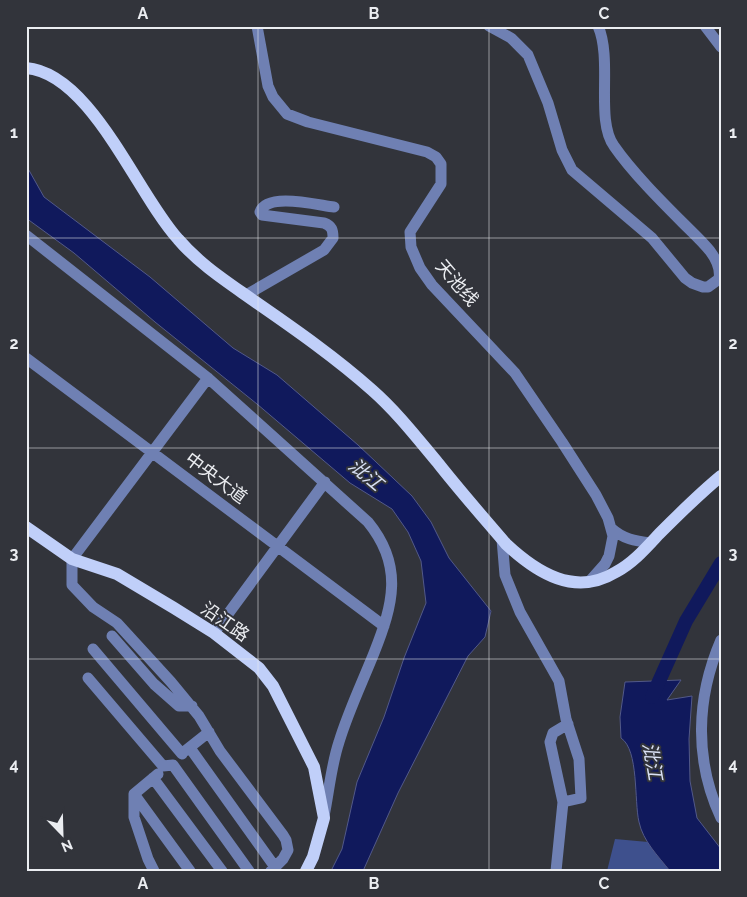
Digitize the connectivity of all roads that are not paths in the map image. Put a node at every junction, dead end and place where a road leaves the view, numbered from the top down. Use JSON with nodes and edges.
{"nodes":[{"id":1,"x":257,"y":26,"type":"edge"},
{"id":2,"x":489,"y":26,"type":"edge"},
{"id":3,"x":598,"y":26,"type":"edge"},
{"id":4,"x":705,"y":26,"type":"edge"},
{"id":5,"x":721,"y":47,"type":"edge"},
{"id":6,"x":26,"y":68,"type":"edge"},
{"id":7,"x":334,"y":207,"type":"dead end"},
{"id":8,"x":26,"y":235,"type":"edge"},
{"id":9,"x":246,"y":295,"type":"junction"},
{"id":10,"x":26,"y":358,"type":"edge"},
{"id":11,"x":208,"y":378,"type":"junction"},
{"id":12,"x":152,"y":452,"type":"junction"},
{"id":13,"x":721,"y":476,"type":"edge"},
{"id":14,"x":324,"y":482,"type":"junction"},
{"id":15,"x":26,"y":527,"type":"edge"},
{"id":16,"x":611,"y":528,"type":"junction"},
{"id":17,"x":502,"y":539,"type":"junction"},
{"id":18,"x":651,"y":542,"type":"junction"},
{"id":19,"x":278,"y":546,"type":"junction"},
{"id":20,"x":72,"y":559,"type":"junction"},
{"id":21,"x":589,"y":582,"type":"junction"},
{"id":22,"x":384,"y":626,"type":"junction"},
{"id":23,"x":214,"y":633,"type":"junction"},
{"id":24,"x":112,"y":636,"type":"dead end"},
{"id":25,"x":721,"y":640,"type":"edge"},
{"id":26,"x":93,"y":649,"type":"dead end"},
{"id":27,"x":88,"y":678,"type":"dead end"},
{"id":28,"x":192,"y":706,"type":"junction"},
{"id":29,"x":568,"y":724,"type":"junction"},
{"id":30,"x":209,"y":732,"type":"junction"},
{"id":31,"x":186,"y":751,"type":"junction"},
{"id":32,"x":168,"y":765,"type":"junction"},
{"id":33,"x":314,"y":767,"type":"junction"},
{"id":34,"x":332,"y":774,"type":"junction"},
{"id":35,"x":153,"y":778,"type":"junction"},
{"id":36,"x":134,"y":794,"type":"junction"},
{"id":37,"x":563,"y":802,"type":"junction"},
{"id":38,"x":324,"y":818,"type":"junction"},
{"id":39,"x":721,"y":818,"type":"edge"},
{"id":40,"x":273,"y":869,"type":"edge"},
{"id":41,"x":154,"y":871,"type":"edge"},
{"id":42,"x":190,"y":871,"type":"edge"},
{"id":43,"x":222,"y":871,"type":"edge"},
{"id":44,"x":249,"y":871,"type":"edge"},
{"id":45,"x":306,"y":871,"type":"edge"},
{"id":46,"x":556,"y":871,"type":"edge"}],
"edges":[{"from":1,"to":16,"type":"street","name":"天池线"},
{"from":2,"to":3,"type":"street"},
{"from":4,"to":5,"type":"street"},
{"from":6,"to":9,"type":"main road"},
{"from":7,"to":9,"type":"street"},
{"from":8,"to":11,"type":"street"},
{"from":9,"to":17,"type":"main road"},
{"from":10,"to":12,"type":"street","name":"中央大道"},
{"from":11,"to":12,"type":"street"},
{"from":11,"to":14,"type":"street"},
{"from":12,"to":19,"type":"street","name":"中央大道"},
{"from":12,"to":20,"type":"street"},
{"from":13,"to":18,"type":"main road"},
{"from":14,"to":19,"type":"street"},
{"from":14,"to":22,"type":"street"},
{"from":15,"to":20,"type":"main road","name":"沿江路"},
{"from":16,"to":18,"type":"street"},
{"from":16,"to":21,"type":"street","name":"天池线"},
{"from":17,"to":21,"type":"main road"},
{"from":17,"to":29,"type":"street"},
{"from":18,"to":21,"type":"main road"},
{"from":19,"to":22,"type":"street","name":"中央大道"},
{"from":19,"to":23,"type":"street"},
{"from":20,"to":23,"type":"main road","name":"沿江路"},
{"from":20,"to":28,"type":"street"},
{"from":22,"to":34,"type":"street"},
{"from":23,"to":33,"type":"main road","name":"沿江路"},
{"from":24,"to":28,"type":"street"},
{"from":25,"to":39,"type":"street"},
{"from":26,"to":31,"type":"street"},
{"from":27,"to":32,"type":"street"},
{"from":28,"to":30,"type":"street"},
{"from":29,"to":37,"type":"street"},
{"from":29,"to":37,"type":"street"},
{"from":30,"to":31,"type":"street"},
{"from":30,"to":40,"type":"street"},
{"from":31,"to":32,"type":"street"},
{"from":31,"to":40,"type":"street"},
{"from":32,"to":35,"type":"street"},
{"from":32,"to":44,"type":"street"},
{"from":33,"to":34,"type":"street"},
{"from":33,"to":38,"type":"main road","name":"沿江路"},
{"from":34,"to":38,"type":"street"},
{"from":35,"to":36,"type":"street"},
{"from":35,"to":43,"type":"street"},
{"from":36,"to":41,"type":"street"},
{"from":36,"to":42,"type":"street"},
{"from":37,"to":46,"type":"street"},
{"from":38,"to":45,"type":"main road"}]}
